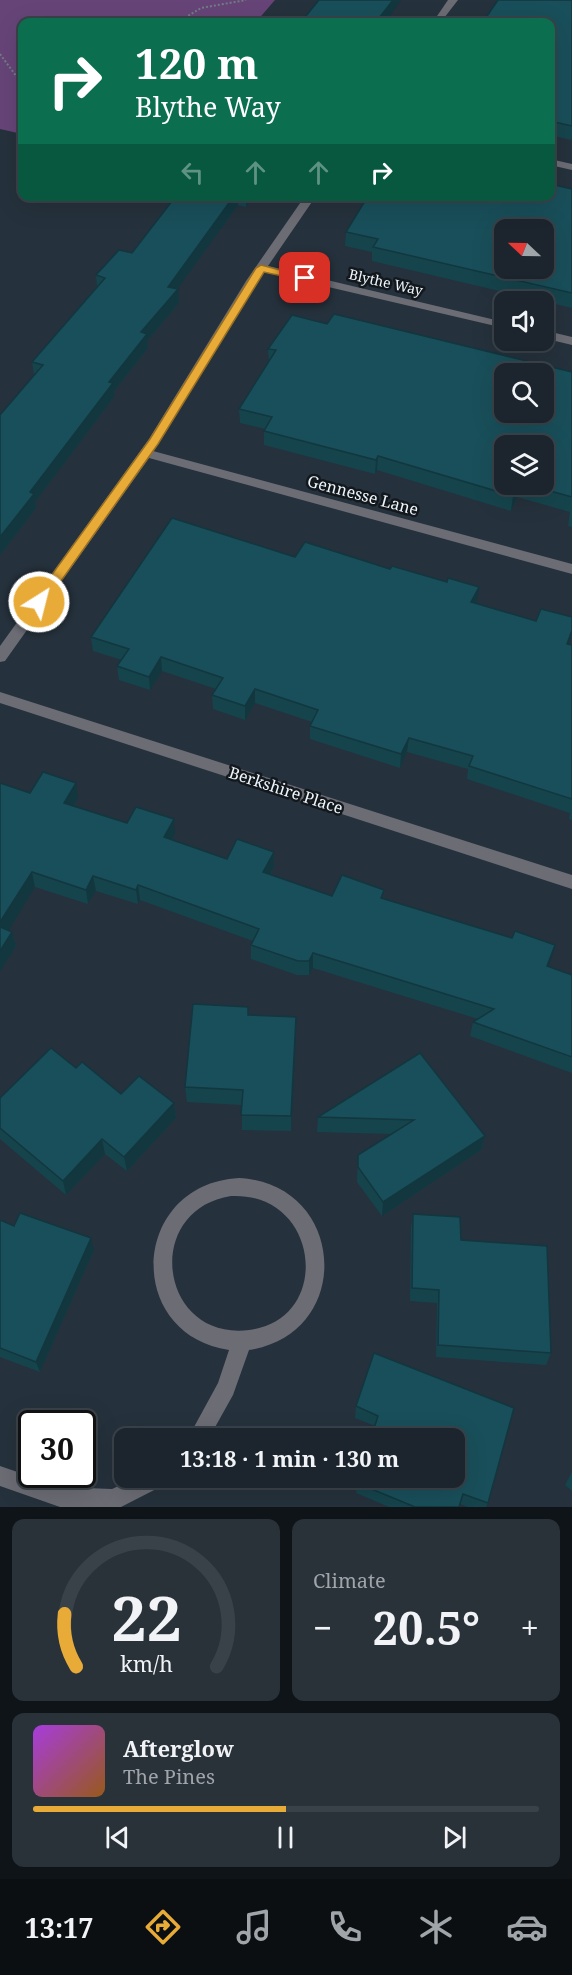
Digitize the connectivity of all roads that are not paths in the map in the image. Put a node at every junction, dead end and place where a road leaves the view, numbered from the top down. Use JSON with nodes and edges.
{"nodes":[{"id":1,"x":453,"y":0,"type":"edge"},
{"id":2,"x":440,"y":18,"type":"edge"},
{"id":3,"x":555,"y":163,"type":"edge"},
{"id":4,"x":572,"y":166,"type":"edge"},
{"id":5,"x":308,"y":201,"type":"edge"},
{"id":6,"x":261,"y":268,"type":"junction"},
{"id":7,"x":494,"y":323,"type":"edge"},
{"id":8,"x":554,"y":337,"type":"edge"},
{"id":9,"x":572,"y":341,"type":"edge"},
{"id":10,"x":146,"y":453,"type":"junction"},
{"id":11,"x":572,"y":568,"type":"edge"},
{"id":12,"x":0,"y":657,"type":"edge"},
{"id":13,"x":0,"y":697,"type":"edge"},
{"id":14,"x":572,"y":882,"type":"edge"},
{"id":15,"x":242,"y":1341,"type":"junction"},
{"id":16,"x":204,"y":1428,"type":"edge"},
{"id":17,"x":0,"y":1476,"type":"edge"},
{"id":18,"x":138,"y":1488,"type":"edge"}],
"edges":[{"from":1,"to":2,"type":"street"},
{"from":3,"to":4,"type":"street"},
{"from":5,"to":6,"type":"street"},
{"from":6,"to":7,"type":"street","name":"Blythe Way"},
{"from":6,"to":10,"type":"street"},
{"from":8,"to":9,"type":"street"},
{"from":10,"to":11,"type":"street","name":"Gennesse Lane"},
{"from":10,"to":12,"type":"street"},
{"from":13,"to":14,"type":"street","name":"Berkshire Place"},
{"from":15,"to":15,"type":"street"},
{"from":15,"to":16,"type":"street"},
{"from":17,"to":18,"type":"street"}]}
